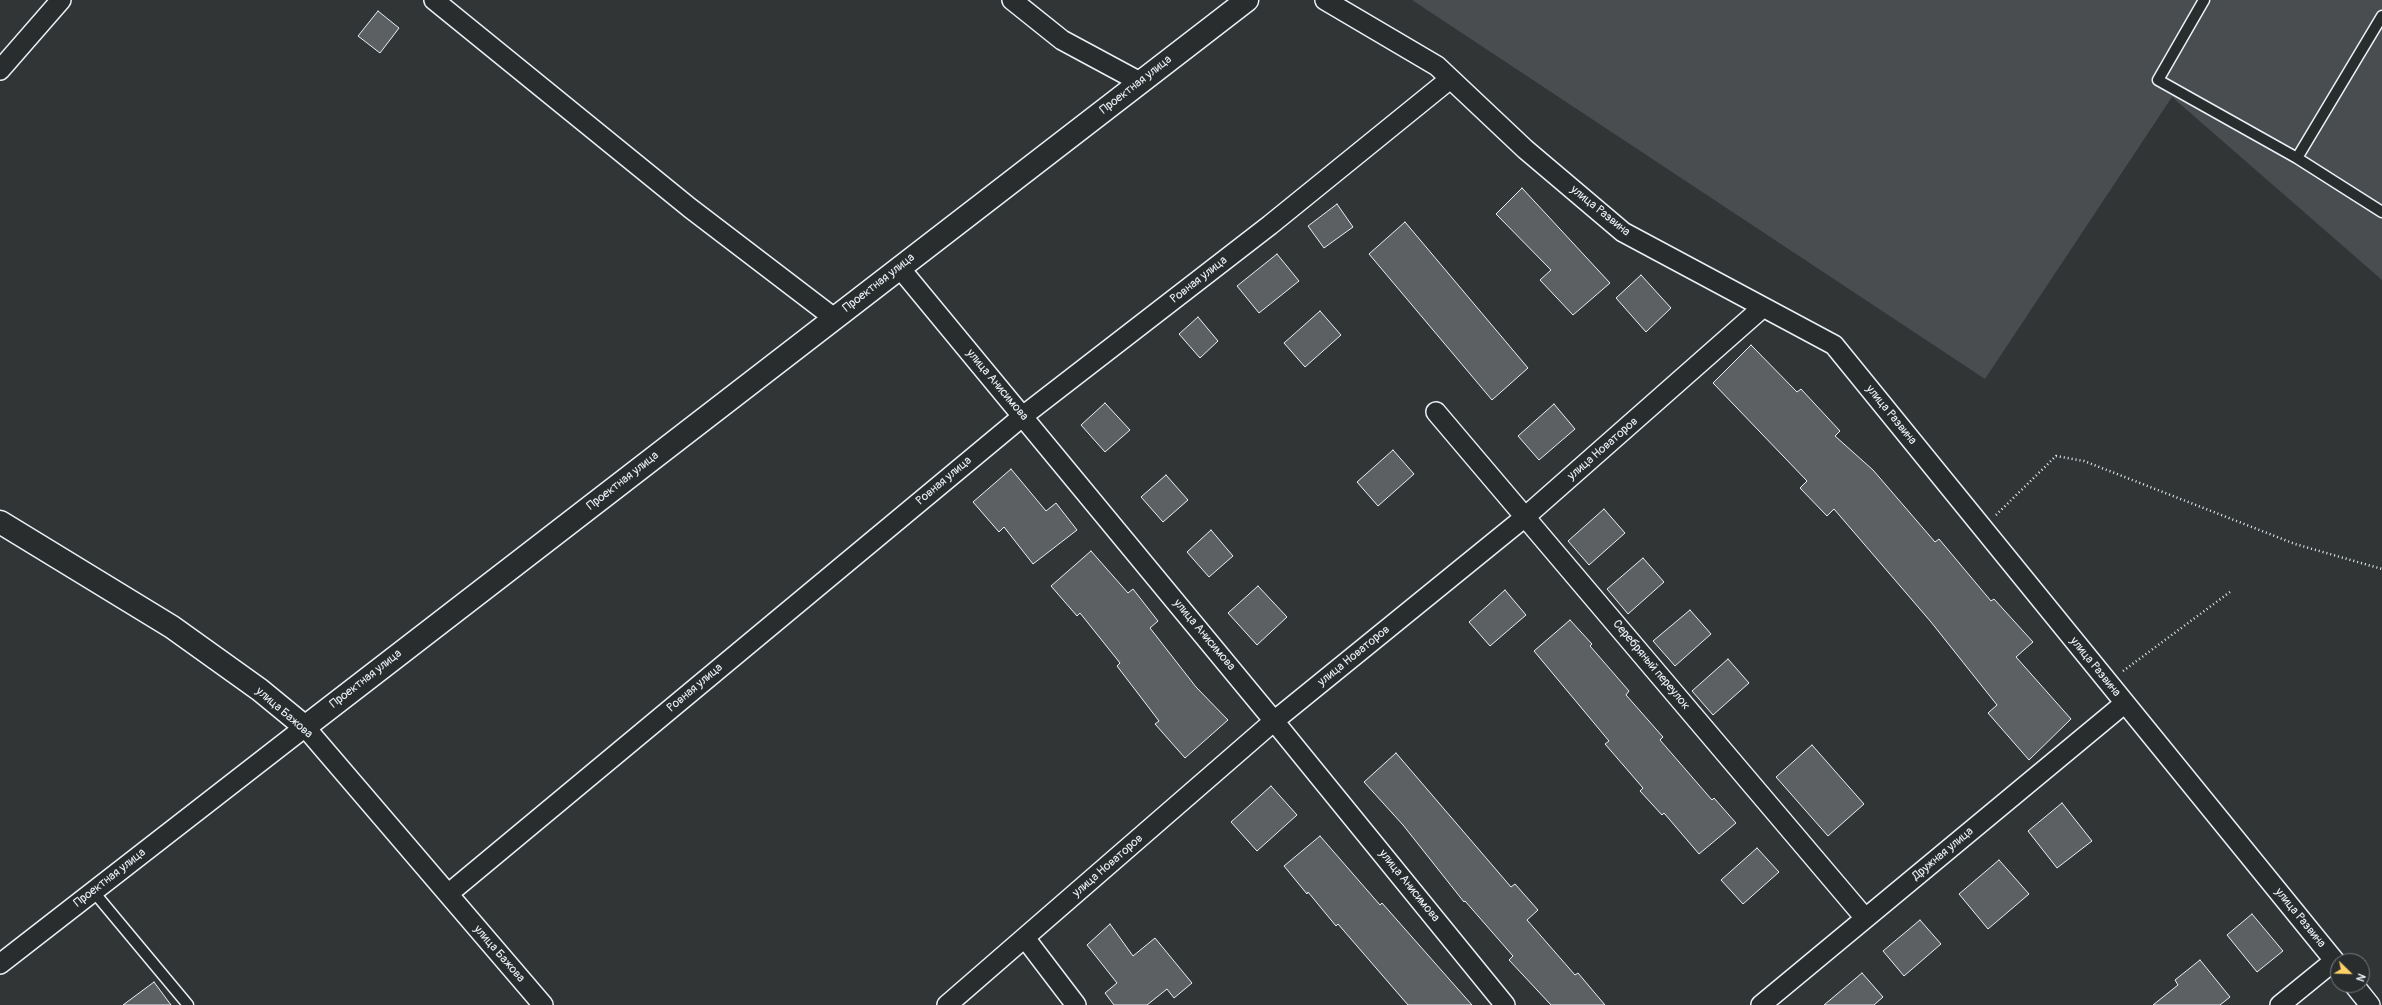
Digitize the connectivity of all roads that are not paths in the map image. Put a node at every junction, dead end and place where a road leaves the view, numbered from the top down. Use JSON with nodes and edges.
{"nodes":[{"id":1,"x":61,"y":0,"type":"edge"},
{"id":2,"x":434,"y":0,"type":"edge"},
{"id":3,"x":1012,"y":0,"type":"edge"},
{"id":4,"x":1247,"y":0,"type":"edge"},
{"id":5,"x":1325,"y":0,"type":"edge"},
{"id":6,"x":2204,"y":0,"type":"edge"},
{"id":7,"x":2382,"y":16,"type":"edge"},
{"id":8,"x":0,"y":70,"type":"edge"},
{"id":9,"x":1450,"y":79,"type":"junction"},
{"id":10,"x":1140,"y":82,"type":"junction"},
{"id":11,"x":2297,"y":158,"type":"junction"},
{"id":12,"x":2382,"y":212,"type":"edge"},
{"id":13,"x":899,"y":267,"type":"junction"},
{"id":14,"x":1762,"y":308,"type":"junction"},
{"id":15,"x":834,"y":318,"type":"junction"},
{"id":16,"x":1436,"y":412,"type":"dead end"},
{"id":17,"x":1023,"y":416,"type":"junction"},
{"id":18,"x":1525,"y":517,"type":"junction"},
{"id":19,"x":0,"y":522,"type":"edge"},
{"id":20,"x":2125,"y":703,"type":"junction"},
{"id":21,"x":1274,"y":721,"type":"junction"},
{"id":22,"x":305,"y":727,"type":"junction"},
{"id":23,"x":93,"y":891,"type":"junction"},
{"id":24,"x":448,"y":894,"type":"junction"},
{"id":25,"x":1865,"y":918,"type":"junction"},
{"id":26,"x":1025,"y":938,"type":"junction"},
{"id":27,"x":2330,"y":956,"type":"edge"},
{"id":28,"x":0,"y":964,"type":"edge"},
{"id":29,"x":2330,"y":968,"type":"edge"},
{"id":30,"x":2360,"y":993,"type":"edge"},
{"id":31,"x":188,"y":1005,"type":"edge"},
{"id":32,"x":543,"y":1005,"type":"edge"},
{"id":33,"x":947,"y":1005,"type":"edge"},
{"id":34,"x":1076,"y":1005,"type":"edge"},
{"id":35,"x":1505,"y":1005,"type":"edge"},
{"id":36,"x":1761,"y":1005,"type":"edge"},
{"id":37,"x":2280,"y":1005,"type":"edge"},
{"id":38,"x":2370,"y":1005,"type":"edge"}],
"edges":[{"from":1,"to":8,"type":"street"},
{"from":2,"to":15,"type":"street"},
{"from":3,"to":10,"type":"street"},
{"from":4,"to":10,"type":"street","name":"Проектная улица"},
{"from":5,"to":9,"type":"street","name":"улица Развина"},
{"from":6,"to":11,"type":"lane"},
{"from":7,"to":11,"type":"lane"},
{"from":9,"to":14,"type":"street","name":"улица Развина"},
{"from":9,"to":17,"type":"street","name":"Ровная улица"},
{"from":10,"to":13,"type":"street","name":"Проектная улица"},
{"from":11,"to":12,"type":"lane"},
{"from":13,"to":15,"type":"street","name":"Проектная улица"},
{"from":13,"to":17,"type":"street","name":"улица Анисимова"},
{"from":14,"to":18,"type":"street","name":"улица Новаторов"},
{"from":14,"to":20,"type":"street","name":"улица Развина"},
{"from":15,"to":22,"type":"street","name":"Проектная улица"},
{"from":16,"to":18,"type":"street","name":"Серебряный переулок"},
{"from":17,"to":21,"type":"street","name":"улица Анисимова"},
{"from":17,"to":24,"type":"street","name":"Ровная улица"},
{"from":18,"to":21,"type":"street","name":"улица Новаторов"},
{"from":18,"to":25,"type":"street","name":"Серебряный переулок"},
{"from":19,"to":22,"type":"street","name":"улица Бажова"},
{"from":20,"to":25,"type":"street","name":"Дружная улица"},
{"from":20,"to":27,"type":"street","name":"улица Развина"},
{"from":21,"to":26,"type":"street","name":"улица Новаторов"},
{"from":21,"to":35,"type":"street","name":"улица Анисимова"},
{"from":22,"to":23,"type":"street","name":"Проектная улица"},
{"from":22,"to":24,"type":"street","name":"улица Бажова"},
{"from":23,"to":28,"type":"street","name":"Проектная улица"},
{"from":23,"to":31,"type":"lane"},
{"from":24,"to":32,"type":"street","name":"улица Бажова"},
{"from":25,"to":36,"type":"street","name":"Дружная улица"},
{"from":26,"to":33,"type":"street","name":"улица Новаторов"},
{"from":26,"to":34,"type":"street"},
{"from":29,"to":37,"type":"street"},
{"from":30,"to":38,"type":"street"}]}
